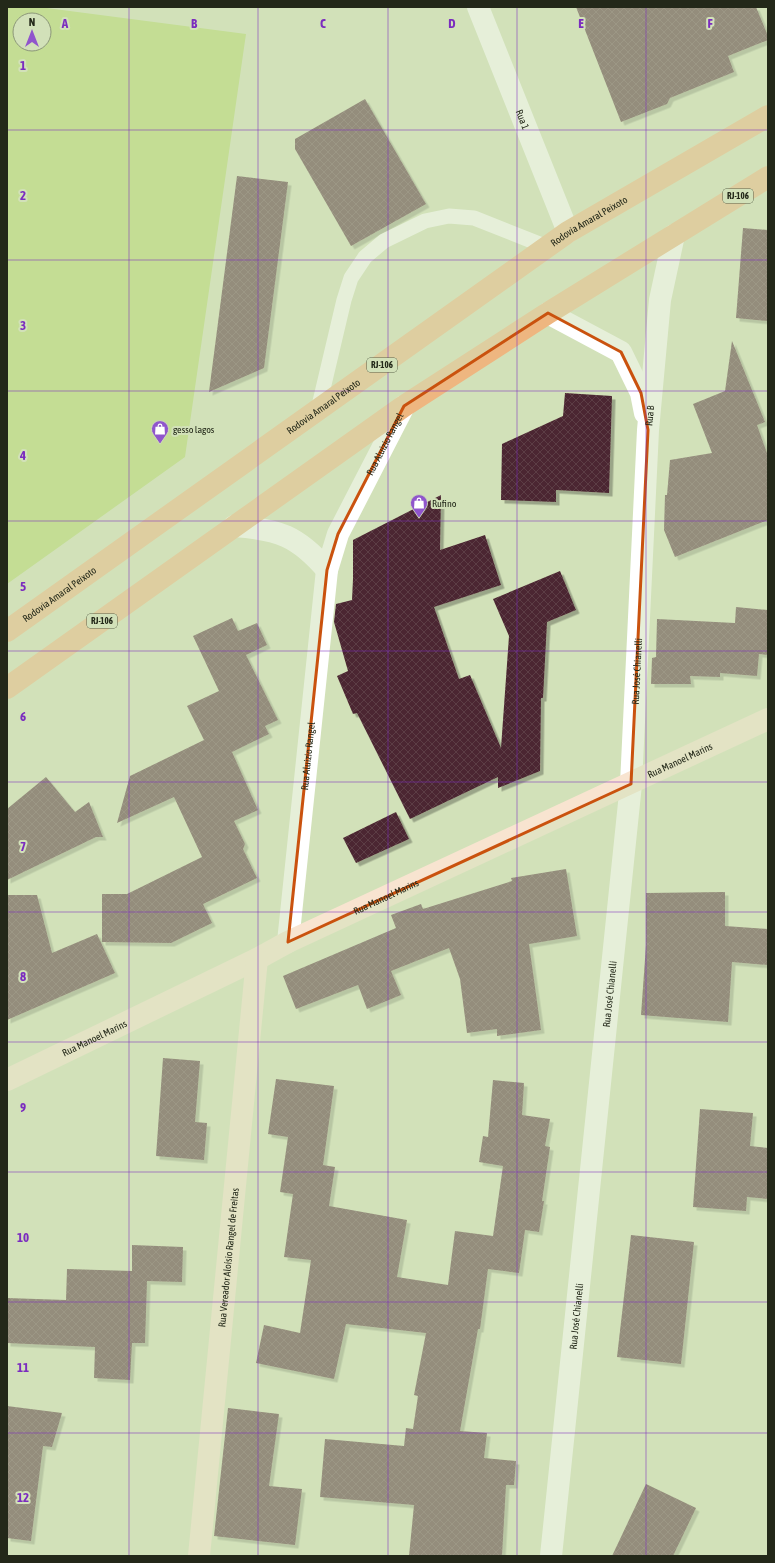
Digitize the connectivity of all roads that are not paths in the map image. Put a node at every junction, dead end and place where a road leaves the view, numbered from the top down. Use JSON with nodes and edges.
{"nodes":[{"id":1,"x":478,"y":7,"type":"edge"},
{"id":2,"x":768,"y":116,"type":"edge"},
{"id":3,"x":768,"y":177,"type":"edge"},
{"id":4,"x":568,"y":232,"type":"junction"},
{"id":5,"x":674,"y":235,"type":"junction"},
{"id":6,"x":547,"y":247,"type":"junction"},
{"id":7,"x":548,"y":313,"type":"junction"},
{"id":8,"x":404,"y":406,"type":"junction"},
{"id":9,"x":318,"y":410,"type":"junction"},
{"id":10,"x":648,"y":430,"type":"junction"},
{"id":11,"x":234,"y":526,"type":"junction"},
{"id":12,"x":327,"y":570,"type":"junction"},
{"id":13,"x":7,"y":631,"type":"edge"},
{"id":14,"x":7,"y":688,"type":"edge"},
{"id":15,"x":768,"y":719,"type":"edge"},
{"id":16,"x":631,"y":784,"type":"junction"},
{"id":17,"x":288,"y":942,"type":"junction"},
{"id":18,"x":257,"y":959,"type":"junction"},
{"id":19,"x":7,"y":1080,"type":"edge"},
{"id":20,"x":199,"y":1556,"type":"edge"},
{"id":21,"x":551,"y":1556,"type":"edge"}],
"edges":[{"from":1,"to":4,"type":"street","name":"Rua 1"},
{"from":2,"to":4,"type":"highway","name":"Rodovia Amaral Peixoto","number":"RJ-106"},
{"from":3,"to":5,"type":"highway","number":"RJ-106"},
{"from":4,"to":6,"type":"highway","name":"Rodovia Amaral Peixoto","number":"RJ-106"},
{"from":5,"to":7,"type":"highway","number":"RJ-106"},
{"from":5,"to":10,"type":"street","name":"Rua B"},
{"from":6,"to":9,"type":"highway","name":"Rodovia Amaral Peixoto","number":"RJ-106"},
{"from":6,"to":9,"type":"lane"},
{"from":7,"to":8,"type":"highway","number":"RJ-106"},
{"from":7,"to":10,"type":"street","name":"Rua B"},
{"from":8,"to":11,"type":"highway","number":"RJ-106"},
{"from":8,"to":12,"type":"street","name":"Rua Aluizio Rangel"},
{"from":9,"to":13,"type":"highway","name":"Rodovia Amaral Peixoto","number":"RJ-106"},
{"from":10,"to":16,"type":"street","name":"Rua José Chianelli"},
{"from":11,"to":12,"type":"street"},
{"from":11,"to":14,"type":"highway","number":"RJ-106"},
{"from":12,"to":17,"type":"street","name":"Rua Aluizio Rangel"},
{"from":15,"to":16,"type":"main road","name":"Rua Manoel Marins"},
{"from":16,"to":17,"type":"main road","name":"Rua Manoel Marins"},
{"from":16,"to":21,"type":"street","name":"Rua José Chianelli"},
{"from":17,"to":18,"type":"main road","name":"Rua Manoel Marins"},
{"from":18,"to":19,"type":"main road","name":"Rua Manoel Marins"},
{"from":18,"to":20,"type":"main road","name":"Rua Vereador Aloísio Rangel de Freitas"}]}
